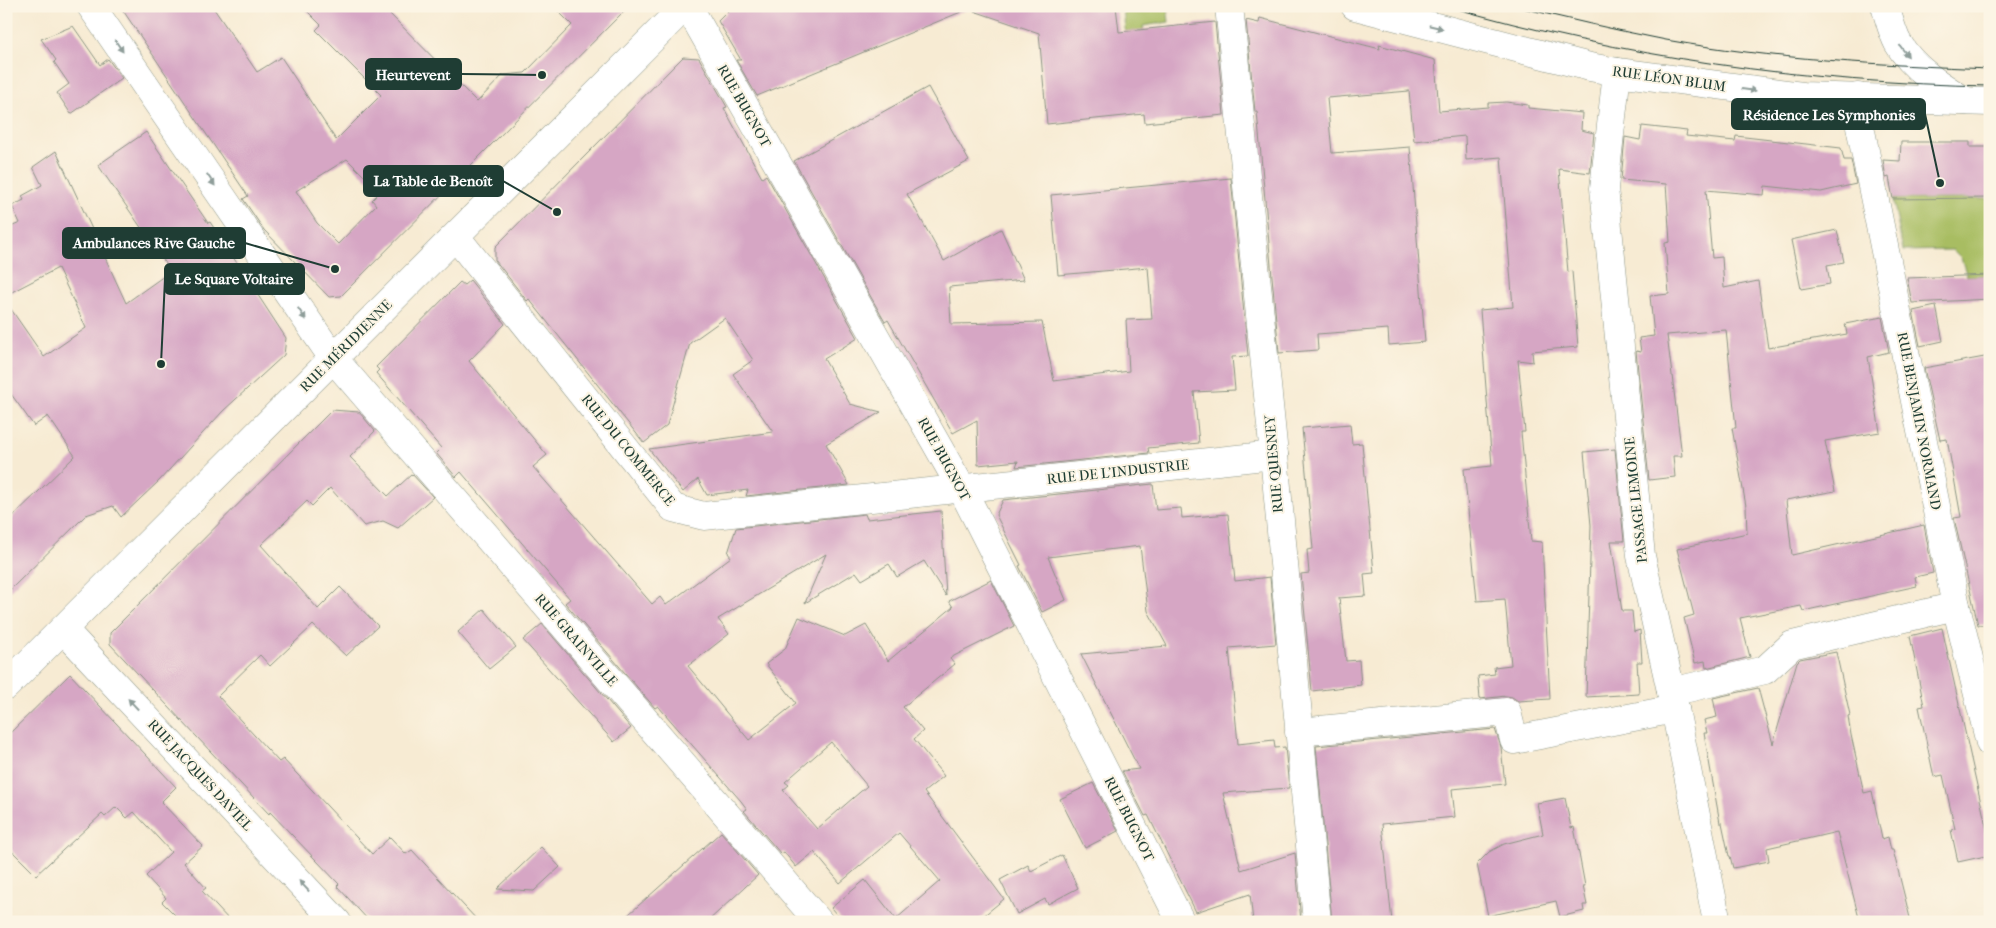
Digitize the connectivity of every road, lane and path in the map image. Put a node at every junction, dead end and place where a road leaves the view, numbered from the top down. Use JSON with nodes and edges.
{"nodes":[{"id":1,"x":91,"y":6,"type":"edge"},
{"id":2,"x":686,"y":6,"type":"edge"},
{"id":3,"x":1229,"y":6,"type":"edge"},
{"id":4,"x":1355,"y":6,"type":"edge"},
{"id":5,"x":1885,"y":6,"type":"edge"},
{"id":6,"x":1617,"y":72,"type":"junction"},
{"id":7,"x":1858,"y":98,"type":"junction"},
{"id":8,"x":1978,"y":102,"type":"edge"},
{"id":9,"x":456,"y":237,"type":"junction"},
{"id":10,"x":333,"y":358,"type":"junction"},
{"id":11,"x":1274,"y":455,"type":"junction"},
{"id":12,"x":962,"y":489,"type":"junction"},
{"id":13,"x":1956,"y":606,"type":"junction"},
{"id":14,"x":63,"y":629,"type":"junction"},
{"id":15,"x":6,"y":686,"type":"edge"},
{"id":16,"x":1673,"y":700,"type":"junction"},
{"id":17,"x":1299,"y":732,"type":"junction"},
{"id":18,"x":1990,"y":743,"type":"edge"},
{"id":19,"x":337,"y":922,"type":"edge"},
{"id":20,"x":819,"y":922,"type":"edge"},
{"id":21,"x":1181,"y":922,"type":"edge"},
{"id":22,"x":1317,"y":922,"type":"edge"},
{"id":23,"x":1717,"y":922,"type":"edge"}],
"edges":[{"from":1,"to":10,"type":"street","name":"RUE GRAINVILLE","one_way":true},
{"from":2,"to":9,"type":"street","name":"RUE MÉRIDIENNE"},
{"from":2,"to":12,"type":"street","name":"RUE BUGNOT"},
{"from":3,"to":11,"type":"street","name":"RUE QUESNEY"},
{"from":4,"to":6,"type":"street","name":"RUE LÉON BLUM","one_way":true},
{"from":5,"to":8,"type":"street","one_way":true},
{"from":6,"to":7,"type":"street","name":"RUE LÉON BLUM","one_way":true},
{"from":6,"to":16,"type":"street","name":"PASSAGE LEMOINE"},
{"from":7,"to":8,"type":"street","name":"RUE LÉON BLUM"},
{"from":7,"to":13,"type":"street","name":"RUE BENJAMIN NORMAND"},
{"from":9,"to":10,"type":"street","name":"RUE MÉRIDIENNE"},
{"from":9,"to":12,"type":"street","name":"RUE DU COMMERCE"},
{"from":10,"to":14,"type":"street","name":"RUE MÉRIDIENNE"},
{"from":10,"to":20,"type":"street","name":"RUE GRAINVILLE"},
{"from":11,"to":12,"type":"street","name":"RUE DE L'INDUSTRIE"},
{"from":11,"to":17,"type":"street","name":"RUE QUESNEY"},
{"from":12,"to":21,"type":"street","name":"RUE BUGNOT"},
{"from":13,"to":16,"type":"street"},
{"from":13,"to":18,"type":"street","name":"RUE BENJAMIN NORMAND"},
{"from":14,"to":15,"type":"street","name":"RUE MÉRIDIENNE"},
{"from":19,"to":14,"type":"street","name":"RUE JACQUES DAVIEL","one_way":true},
{"from":16,"to":17,"type":"street"},
{"from":16,"to":23,"type":"street","name":"PASSAGE LEMOINE"},
{"from":17,"to":22,"type":"street","name":"RUE QUESNEY"}]}
